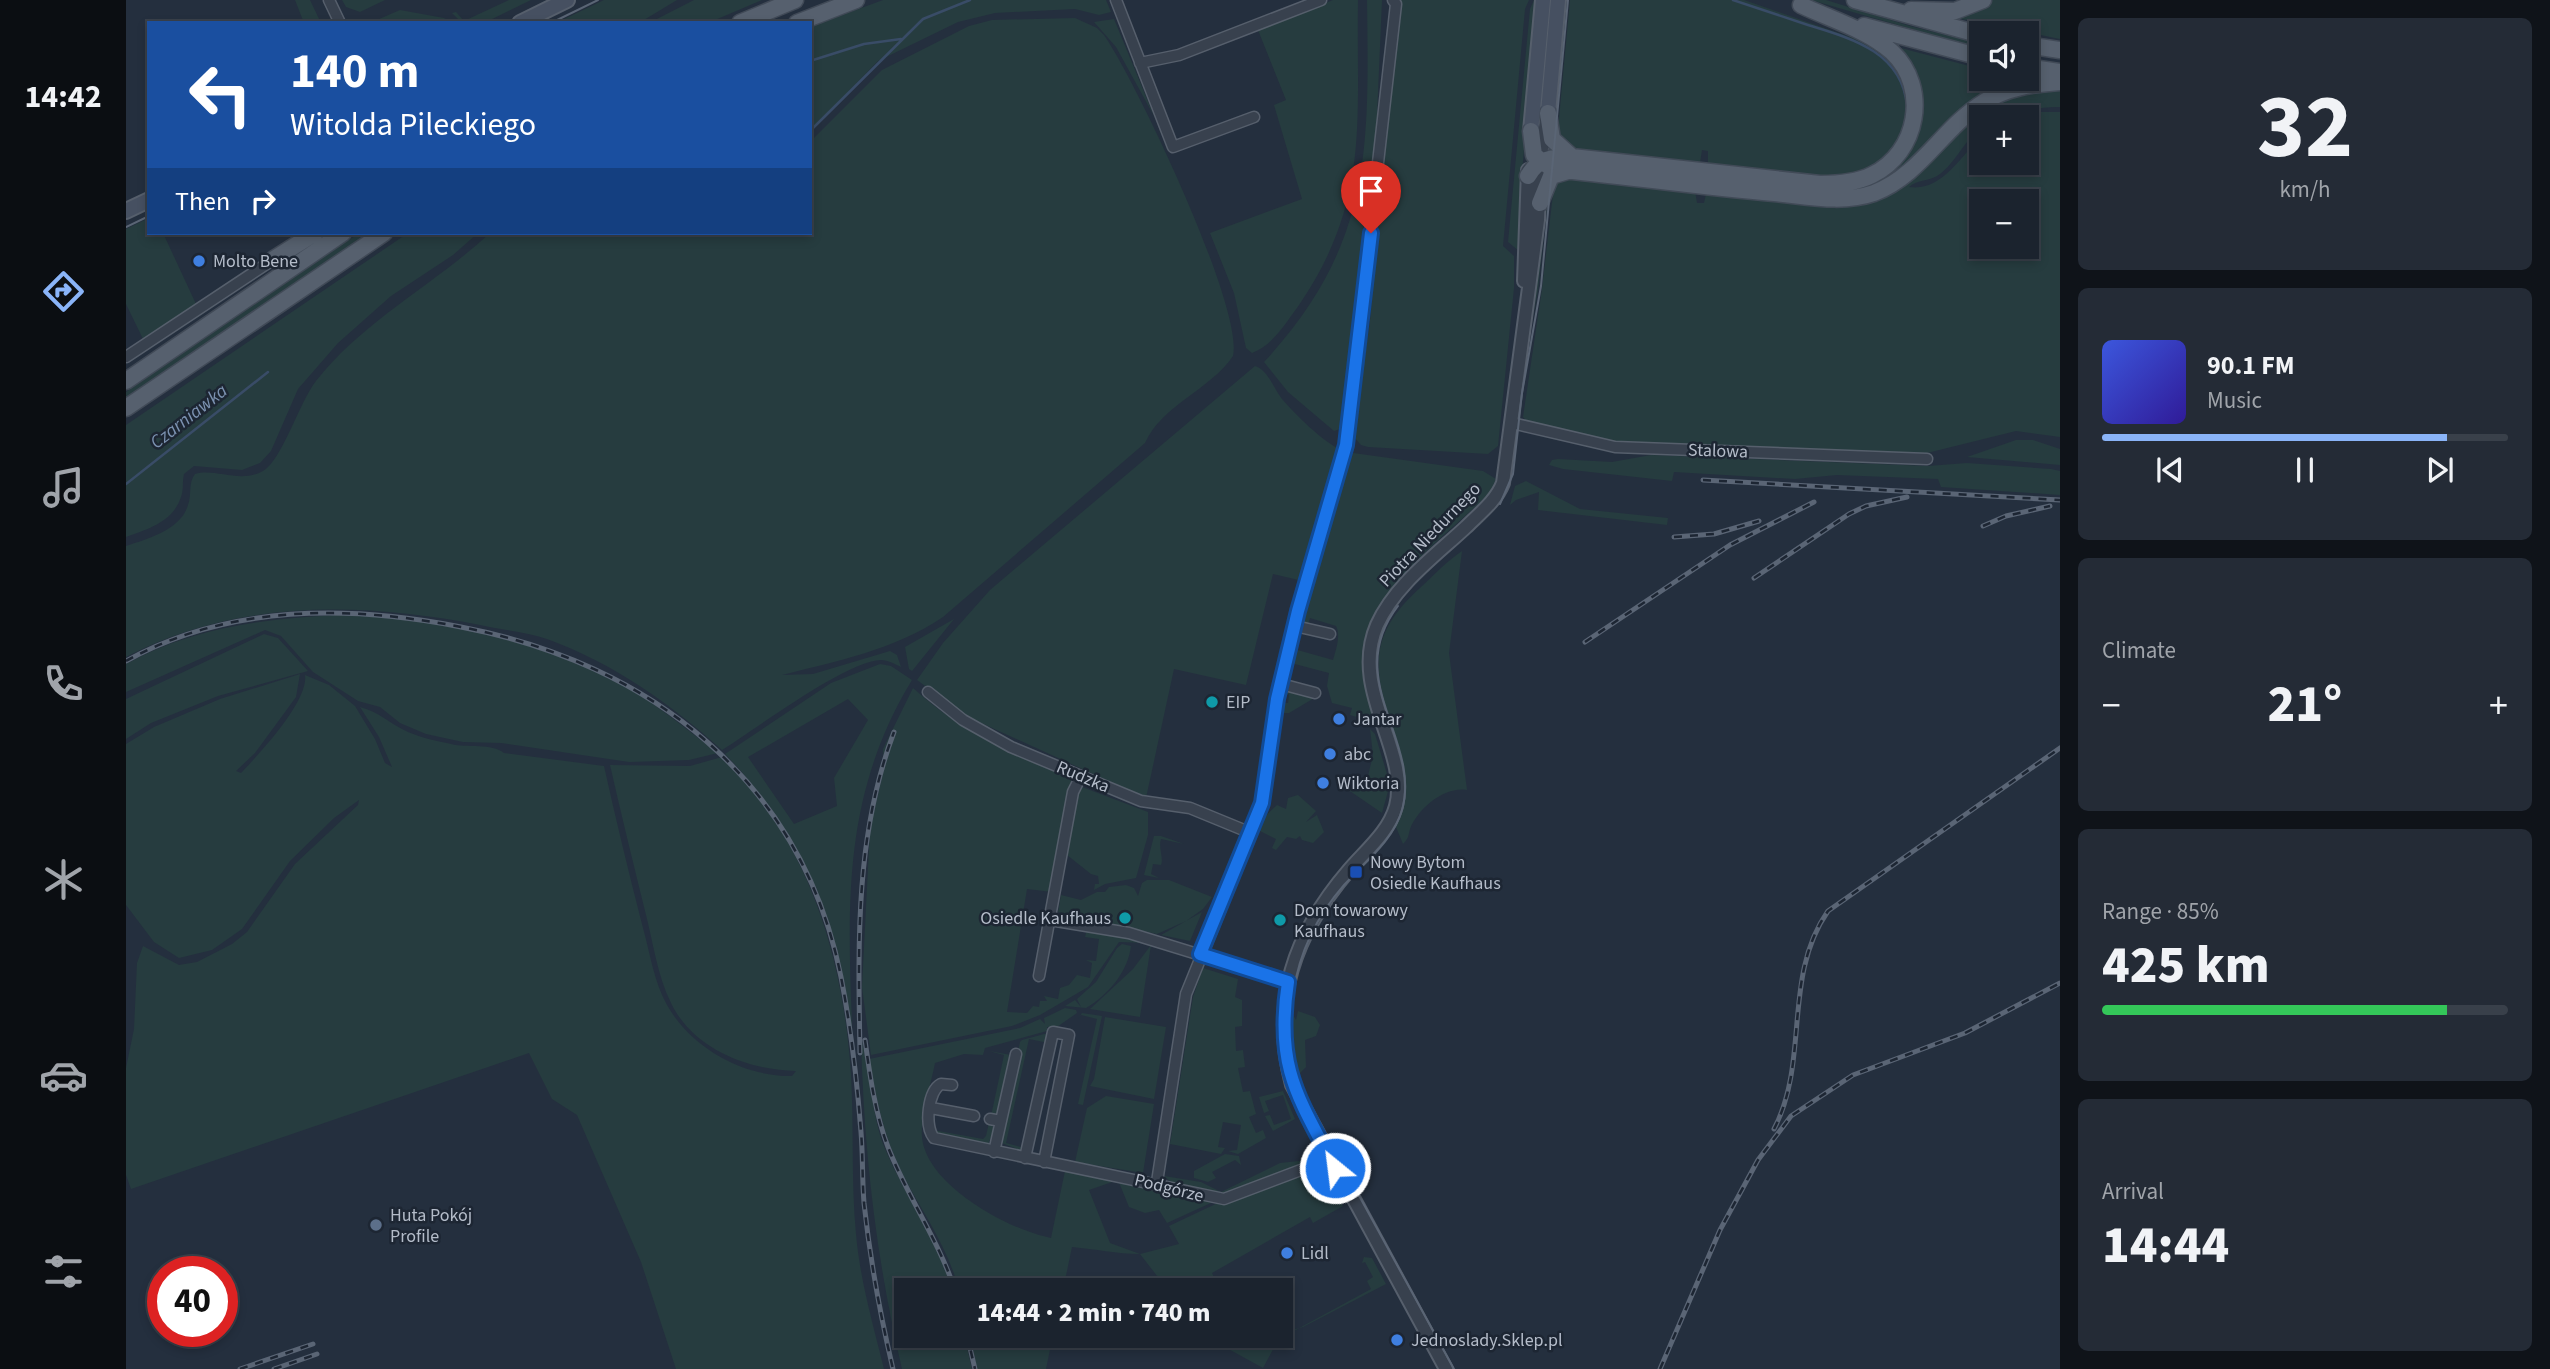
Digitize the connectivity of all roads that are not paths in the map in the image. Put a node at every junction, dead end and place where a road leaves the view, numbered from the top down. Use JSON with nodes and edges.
{"nodes":[{"id":1,"x":329,"y":0,"type":"edge"},
{"id":2,"x":567,"y":0,"type":"edge"},
{"id":3,"x":795,"y":0,"type":"edge"},
{"id":4,"x":856,"y":0,"type":"edge"},
{"id":5,"x":1116,"y":0,"type":"edge"},
{"id":6,"x":1321,"y":0,"type":"edge"},
{"id":7,"x":1393,"y":0,"type":"edge"},
{"id":8,"x":1543,"y":0,"type":"edge"},
{"id":9,"x":1558,"y":0,"type":"edge"},
{"id":10,"x":1855,"y":0,"type":"edge"},
{"id":11,"x":1983,"y":0,"type":"edge"},
{"id":12,"x":1793,"y":3,"type":"edge"},
{"id":13,"x":1881,"y":8,"type":"junction"},
{"id":14,"x":339,"y":21,"type":"edge"},
{"id":15,"x":524,"y":21,"type":"edge"},
{"id":16,"x":745,"y":21,"type":"edge"},
{"id":17,"x":802,"y":21,"type":"edge"},
{"id":18,"x":1969,"y":32,"type":"edge"},
{"id":19,"x":2039,"y":47,"type":"edge"},
{"id":20,"x":2060,"y":50,"type":"edge"},
{"id":21,"x":1969,"y":54,"type":"edge"},
{"id":22,"x":1140,"y":63,"type":"junction"},
{"id":23,"x":2039,"y":68,"type":"edge"},
{"id":24,"x":2060,"y":72,"type":"edge"},
{"id":25,"x":2060,"y":82,"type":"edge"},
{"id":26,"x":1548,"y":113,"type":"junction"},
{"id":27,"x":1254,"y":117,"type":"dead end"},
{"id":28,"x":1531,"y":131,"type":"junction"},
{"id":29,"x":1540,"y":162,"type":"junction"},
{"id":30,"x":1571,"y":164,"type":"junction"},
{"id":31,"x":1528,"y":176,"type":"junction"},
{"id":32,"x":147,"y":201,"type":"edge"},
{"id":33,"x":1540,"y":203,"type":"junction"},
{"id":34,"x":126,"y":211,"type":"edge"},
{"id":35,"x":312,"y":235,"type":"edge"},
{"id":36,"x":340,"y":235,"type":"edge"},
{"id":37,"x":381,"y":235,"type":"edge"},
{"id":38,"x":274,"y":258,"type":"joint"},
{"id":39,"x":1524,"y":320,"type":"junction"},
{"id":40,"x":126,"y":357,"type":"edge"},
{"id":41,"x":126,"y":382,"type":"edge"},
{"id":42,"x":126,"y":408,"type":"edge"},
{"id":43,"x":1512,"y":423,"type":"junction"},
{"id":44,"x":1927,"y":459,"type":"dead end"},
{"id":45,"x":1295,"y":626,"type":"junction"},
{"id":46,"x":1330,"y":634,"type":"dead end"},
{"id":47,"x":1281,"y":684,"type":"junction"},
{"id":48,"x":928,"y":692,"type":"dead end"},
{"id":49,"x":1315,"y":693,"type":"dead end"},
{"id":50,"x":1081,"y":776,"type":"junction"},
{"id":51,"x":1251,"y":833,"type":"junction"},
{"id":52,"x":1050,"y":920,"type":"junction"},
{"id":53,"x":1200,"y":954,"type":"junction"},
{"id":54,"x":1040,"y":976,"type":"dead end"},
{"id":55,"x":1288,"y":982,"type":"junction"},
{"id":56,"x":1016,"y":1054,"type":"dead end"},
{"id":57,"x":952,"y":1085,"type":"dead end"},
{"id":58,"x":930,"y":1108,"type":"junction"},
{"id":59,"x":974,"y":1116,"type":"dead end"},
{"id":60,"x":994,"y":1152,"type":"junction"},
{"id":61,"x":1025,"y":1158,"type":"junction"},
{"id":62,"x":1330,"y":1158,"type":"junction"},
{"id":63,"x":1044,"y":1162,"type":"junction"},
{"id":64,"x":1157,"y":1182,"type":"junction"},
{"id":65,"x":1446,"y":1369,"type":"edge"}],
"edges":[{"from":1,"to":14,"type":"street"},
{"from":2,"to":15,"type":"main road"},
{"from":3,"to":16,"type":"main road"},
{"from":4,"to":17,"type":"main road"},
{"from":5,"to":22,"type":"street"},
{"from":6,"to":22,"type":"street"},
{"from":7,"to":45,"type":"street"},
{"from":8,"to":28,"type":"main road","name":"Piotra Niedurnego"},
{"from":9,"to":26,"type":"main road","name":"Piotra Niedurnego"},
{"from":10,"to":13,"type":"main road"},
{"from":11,"to":13,"type":"main road"},
{"from":12,"to":21,"type":"main road"},
{"from":12,"to":30,"type":"main road"},
{"from":13,"to":18,"type":"main road"},
{"from":19,"to":20,"type":"main road"},
{"from":22,"to":27,"type":"street"},
{"from":23,"to":24,"type":"main road"},
{"from":25,"to":30,"type":"main road"},
{"from":26,"to":29,"type":"street","name":"Piotra Niedurnego"},
{"from":26,"to":30,"type":"main road"},
{"from":28,"to":29,"type":"main road"},
{"from":28,"to":31,"type":"street","name":"Piotra Niedurnego"},
{"from":29,"to":30,"type":"main road"},
{"from":29,"to":31,"type":"main road"},
{"from":29,"to":33,"type":"street","name":"Piotra Niedurnego"},
{"from":30,"to":33,"type":"main road"},
{"from":31,"to":39,"type":"street","name":"Piotra Niedurnego"},
{"from":32,"to":34,"type":"main road"},
{"from":33,"to":39,"type":"street","name":"Piotra Niedurnego"},
{"from":35,"to":38,"type":"main road"},
{"from":36,"to":41,"type":"main road"},
{"from":37,"to":42,"type":"main road"},
{"from":38,"to":40,"type":"street"},
{"from":39,"to":43,"type":"street","name":"Piotra Niedurnego"},
{"from":43,"to":44,"type":"street","name":"Stalowa"},
{"from":43,"to":55,"type":"street","name":"Piotra Niedurnego"},
{"from":45,"to":46,"type":"street"},
{"from":45,"to":47,"type":"street"},
{"from":47,"to":49,"type":"street"},
{"from":47,"to":51,"type":"street"},
{"from":48,"to":50,"type":"street","name":"Rudzka"},
{"from":50,"to":51,"type":"street","name":"Rudzka"},
{"from":50,"to":52,"type":"street"},
{"from":51,"to":53,"type":"street"},
{"from":52,"to":53,"type":"street"},
{"from":52,"to":54,"type":"street"},
{"from":53,"to":55,"type":"street"},
{"from":53,"to":64,"type":"street"},
{"from":55,"to":62,"type":"street","name":"Piotra Niedurnego"},
{"from":56,"to":60,"type":"street"},
{"from":57,"to":58,"type":"street"},
{"from":58,"to":59,"type":"street"},
{"from":58,"to":60,"type":"street","name":"Podgórze"},
{"from":60,"to":61,"type":"street","name":"Podgórze"},
{"from":61,"to":63,"type":"street","name":"Podgórze"},
{"from":61,"to":63,"type":"street"},
{"from":62,"to":64,"type":"street","name":"Podgórze"},
{"from":62,"to":65,"type":"street","name":"Piotra Niedurnego"},
{"from":63,"to":64,"type":"street","name":"Podgórze"}]}
